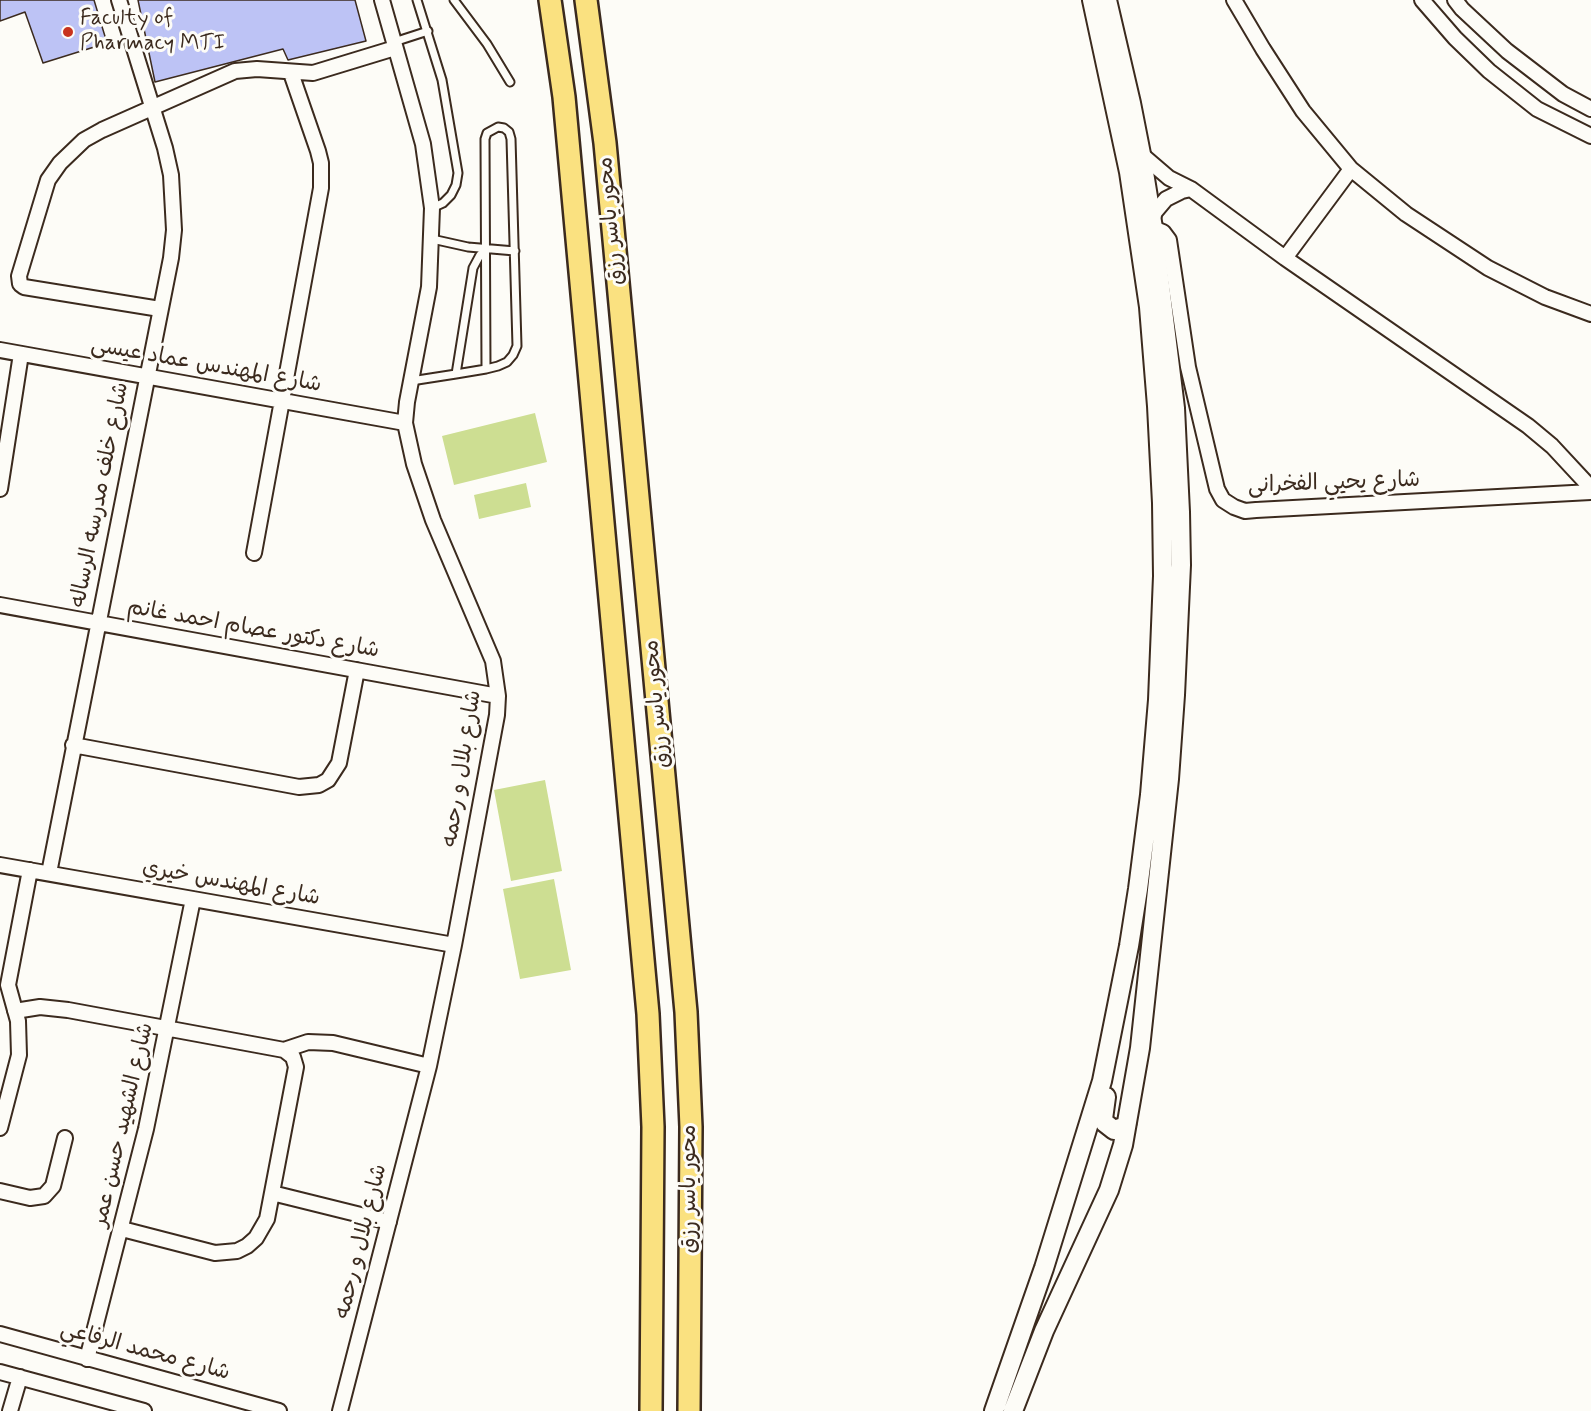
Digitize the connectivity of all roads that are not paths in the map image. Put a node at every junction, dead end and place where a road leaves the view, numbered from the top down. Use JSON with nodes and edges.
{"nodes":[{"id":1,"x":119,"y":0,"type":"edge"},
{"id":2,"x":382,"y":0,"type":"edge"},
{"id":3,"x":417,"y":0,"type":"edge"},
{"id":4,"x":454,"y":0,"type":"edge"},
{"id":5,"x":550,"y":0,"type":"edge"},
{"id":6,"x":586,"y":0,"type":"edge"},
{"id":7,"x":1092,"y":0,"type":"edge"},
{"id":8,"x":1107,"y":0,"type":"edge"},
{"id":9,"x":1234,"y":0,"type":"edge"},
{"id":10,"x":1422,"y":0,"type":"edge"},
{"id":11,"x":1463,"y":3,"type":"edge"},
{"id":12,"x":428,"y":31,"type":"junction"},
{"id":13,"x":394,"y":45,"type":"junction"},
{"id":14,"x":291,"y":73,"type":"junction"},
{"id":15,"x":510,"y":82,"type":"dead end"},
{"id":16,"x":152,"y":108,"type":"junction"},
{"id":17,"x":1591,"y":109,"type":"edge"},
{"id":18,"x":1591,"y":136,"type":"edge"},
{"id":19,"x":1141,"y":154,"type":"junction"},
{"id":20,"x":1351,"y":169,"type":"junction"},
{"id":21,"x":1191,"y":189,"type":"junction"},
{"id":22,"x":432,"y":208,"type":"junction"},
{"id":23,"x":1152,"y":224,"type":"junction"},
{"id":24,"x":432,"y":239,"type":"junction"},
{"id":25,"x":486,"y":250,"type":"junction"},
{"id":26,"x":515,"y":251,"type":"junction"},
{"id":27,"x":1285,"y":258,"type":"junction"},
{"id":28,"x":160,"y":309,"type":"junction"},
{"id":29,"x":1591,"y":314,"type":"edge"},
{"id":30,"x":0,"y":350,"type":"edge"},
{"id":31,"x":21,"y":354,"type":"junction"},
{"id":32,"x":1180,"y":368,"type":"junction"},
{"id":33,"x":486,"y":369,"type":"junction"},
{"id":34,"x":456,"y":374,"type":"junction"},
{"id":35,"x":147,"y":376,"type":"junction"},
{"id":36,"x":411,"y":381,"type":"junction"},
{"id":37,"x":282,"y":401,"type":"junction"},
{"id":38,"x":405,"y":423,"type":"junction"},
{"id":39,"x":0,"y":489,"type":"edge"},
{"id":40,"x":1591,"y":490,"type":"edge"},
{"id":41,"x":254,"y":553,"type":"dead end"},
{"id":42,"x":0,"y":605,"type":"edge"},
{"id":43,"x":97,"y":622,"type":"junction"},
{"id":44,"x":357,"y":670,"type":"junction"},
{"id":45,"x":498,"y":696,"type":"junction"},
{"id":46,"x":74,"y":745,"type":"junction"},
{"id":47,"x":0,"y":865,"type":"edge"},
{"id":48,"x":30,"y":870,"type":"junction"},
{"id":49,"x":49,"y":873,"type":"junction"},
{"id":50,"x":193,"y":899,"type":"junction"},
{"id":51,"x":454,"y":945,"type":"junction"},
{"id":52,"x":15,"y":1011,"type":"junction"},
{"id":53,"x":168,"y":1028,"type":"junction"},
{"id":54,"x":284,"y":1050,"type":"junction"},
{"id":55,"x":429,"y":1066,"type":"junction"},
{"id":56,"x":1102,"y":1080,"type":"junction"},
{"id":57,"x":1127,"y":1123,"type":"junction"},
{"id":58,"x":0,"y":1128,"type":"edge"},
{"id":59,"x":65,"y":1138,"type":"dead end"},
{"id":60,"x":0,"y":1191,"type":"edge"},
{"id":61,"x":272,"y":1193,"type":"junction"},
{"id":62,"x":389,"y":1222,"type":"junction"},
{"id":63,"x":122,"y":1229,"type":"junction"},
{"id":64,"x":0,"y":1334,"type":"edge"},
{"id":65,"x":87,"y":1359,"type":"junction"},
{"id":66,"x":0,"y":1372,"type":"edge"},
{"id":67,"x":20,"y":1377,"type":"junction"},
{"id":68,"x":10,"y":1411,"type":"edge"},
{"id":69,"x":144,"y":1411,"type":"edge"},
{"id":70,"x":279,"y":1411,"type":"edge"},
{"id":71,"x":340,"y":1411,"type":"edge"},
{"id":72,"x":651,"y":1411,"type":"edge"},
{"id":73,"x":689,"y":1411,"type":"edge"},
{"id":74,"x":994,"y":1411,"type":"edge"},
{"id":75,"x":1013,"y":1411,"type":"edge"}],
"edges":[{"from":1,"to":16,"type":"street","name":"شارع خلف مدرسه الرساله"},
{"from":2,"to":13,"type":"street","name":"شارع بلال و رحمه"},
{"from":3,"to":12,"type":"lane"},
{"from":4,"to":15,"type":"lane"},
{"from":5,"to":72,"type":"main road","name":"محور ياسر رزق"},
{"from":6,"to":73,"type":"main road","name":"محور ياسر رزق"},
{"from":7,"to":56,"type":"street"},
{"from":8,"to":19,"type":"street"},
{"from":9,"to":20,"type":"street"},
{"from":10,"to":18,"type":"street"},
{"from":11,"to":17,"type":"street"},
{"from":12,"to":13,"type":"lane"},
{"from":12,"to":22,"type":"lane"},
{"from":13,"to":14,"type":"street"},
{"from":13,"to":22,"type":"street","name":"شارع بلال و رحمه"},
{"from":14,"to":16,"type":"street"},
{"from":14,"to":37,"type":"street"},
{"from":16,"to":28,"type":"street","name":"شارع خلف مدرسه الرساله"},
{"from":16,"to":28,"type":"street"},
{"from":19,"to":21,"type":"street"},
{"from":19,"to":23,"type":"street"},
{"from":20,"to":27,"type":"street"},
{"from":20,"to":29,"type":"street"},
{"from":21,"to":23,"type":"street"},
{"from":21,"to":27,"type":"street"},
{"from":22,"to":24,"type":"street","name":"شارع بلال و رحمه"},
{"from":23,"to":32,"type":"street"},
{"from":24,"to":25,"type":"lane"},
{"from":24,"to":36,"type":"street","name":"شارع بلال و رحمه"},
{"from":25,"to":26,"type":"lane"},
{"from":25,"to":26,"type":"lane"},
{"from":25,"to":33,"type":"lane"},
{"from":25,"to":34,"type":"lane"},
{"from":26,"to":33,"type":"lane"},
{"from":27,"to":40,"type":"street"},
{"from":28,"to":35,"type":"street","name":"شارع خلف مدرسه الرساله"},
{"from":30,"to":31,"type":"street","name":"شارع المهندس عماد عيسى"},
{"from":31,"to":35,"type":"street","name":"شارع المهندس عماد عيسى"},
{"from":31,"to":39,"type":"street"},
{"from":32,"to":40,"type":"street","name":"شارع يحيي الفخرانى"},
{"from":32,"to":57,"type":"street"},
{"from":33,"to":34,"type":"lane"},
{"from":34,"to":36,"type":"lane"},
{"from":35,"to":37,"type":"street","name":"شارع المهندس عماد عيسى"},
{"from":35,"to":43,"type":"street","name":"شارع خلف مدرسه الرساله"},
{"from":36,"to":38,"type":"street","name":"شارع بلال و رحمه"},
{"from":37,"to":38,"type":"street","name":"شارع المهندس عماد عيسى"},
{"from":37,"to":41,"type":"street"},
{"from":38,"to":45,"type":"street","name":"شارع بلال و رحمه"},
{"from":42,"to":43,"type":"street","name":"شارع دكتور عصام احمد غانم"},
{"from":43,"to":44,"type":"street","name":"شارع دكتور عصام احمد غانم"},
{"from":43,"to":46,"type":"street","name":"شارع خلف مدرسه الرساله"},
{"from":44,"to":45,"type":"street","name":"شارع دكتور عصام احمد غانم"},
{"from":44,"to":46,"type":"street"},
{"from":45,"to":51,"type":"street","name":"شارع بلال و رحمه"},
{"from":46,"to":49,"type":"street","name":"شارع خلف مدرسه الرساله"},
{"from":47,"to":48,"type":"street","name":"شارع المهندس خيري"},
{"from":48,"to":49,"type":"street","name":"شارع المهندس خيري"},
{"from":48,"to":52,"type":"street"},
{"from":49,"to":50,"type":"street","name":"شارع المهندس خيري"},
{"from":50,"to":51,"type":"street","name":"شارع المهندس خيري"},
{"from":50,"to":53,"type":"street","name":"شارع الشهيد حسن عمر"},
{"from":51,"to":55,"type":"street","name":"شارع بلال و رحمه"},
{"from":52,"to":53,"type":"street"},
{"from":52,"to":58,"type":"street"},
{"from":53,"to":54,"type":"street"},
{"from":53,"to":63,"type":"street","name":"شارع الشهيد حسن عمر"},
{"from":54,"to":55,"type":"street"},
{"from":54,"to":61,"type":"street"},
{"from":55,"to":62,"type":"street","name":"شارع بلال و رحمه"},
{"from":56,"to":57,"type":"street"},
{"from":56,"to":74,"type":"street"},
{"from":57,"to":75,"type":"street"},
{"from":59,"to":60,"type":"street"},
{"from":61,"to":62,"type":"street"},
{"from":61,"to":63,"type":"street"},
{"from":62,"to":71,"type":"street","name":"شارع بلال و رحمه"},
{"from":63,"to":65,"type":"street","name":"شارع الشهيد حسن عمر"},
{"from":64,"to":65,"type":"street","name":"شارع محمد الرفاعي"},
{"from":65,"to":70,"type":"street","name":"شارع محمد الرفاعي"},
{"from":66,"to":67,"type":"street"},
{"from":67,"to":68,"type":"street"},
{"from":67,"to":69,"type":"street"}]}
